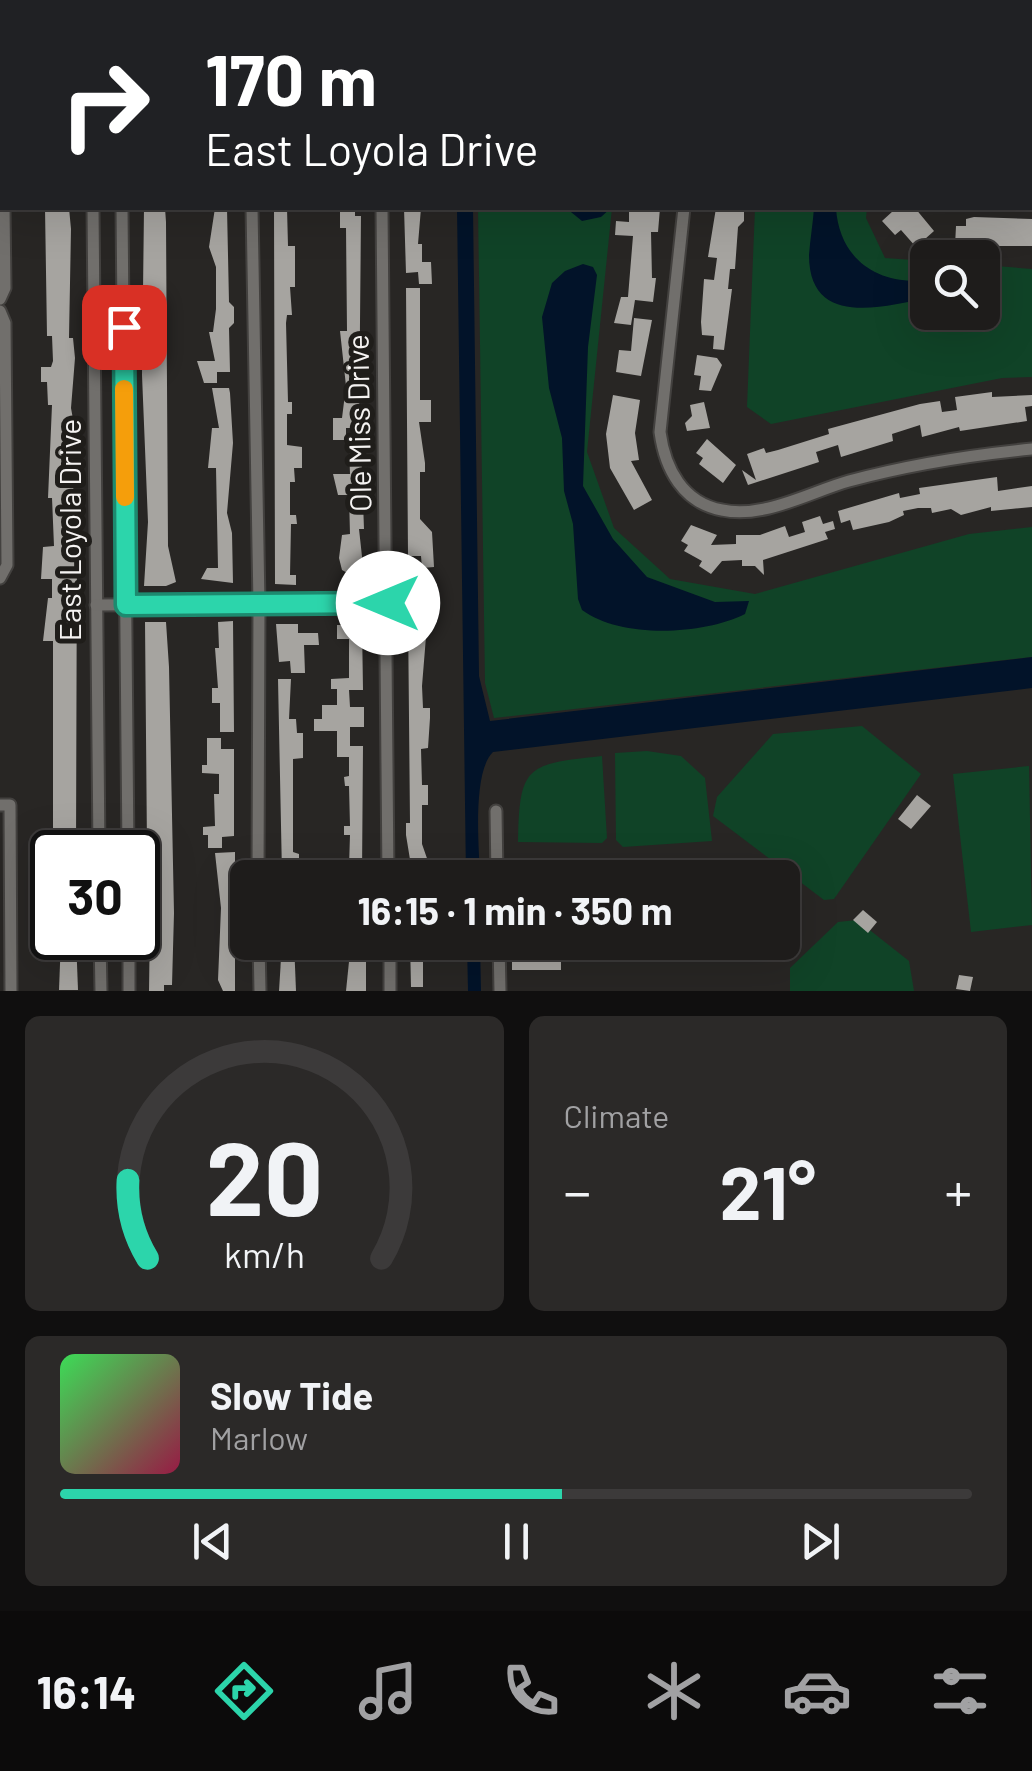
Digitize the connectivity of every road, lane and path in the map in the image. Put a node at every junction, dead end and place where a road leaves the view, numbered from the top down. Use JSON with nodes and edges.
{"nodes":[{"id":1,"x":4,"y":210,"type":"edge"},
{"id":2,"x":93,"y":210,"type":"edge"},
{"id":3,"x":122,"y":210,"type":"edge"},
{"id":4,"x":252,"y":210,"type":"edge"},
{"id":5,"x":382,"y":210,"type":"edge"},
{"id":6,"x":684,"y":210,"type":"edge"},
{"id":7,"x":0,"y":299,"type":"edge"},
{"id":8,"x":0,"y":311,"type":"edge"},
{"id":9,"x":1032,"y":449,"type":"edge"},
{"id":10,"x":0,"y":578,"type":"edge"},
{"id":11,"x":388,"y":603,"type":"junction"},
{"id":12,"x":260,"y":604,"type":"junction"},
{"id":13,"x":96,"y":605,"type":"junction"},
{"id":14,"x":126,"y":605,"type":"junction"},
{"id":15,"x":0,"y":805,"type":"edge"},
{"id":16,"x":496,"y":811,"type":"dead end"},
{"id":17,"x":99,"y":830,"type":"edge"},
{"id":18,"x":128,"y":830,"type":"edge"},
{"id":19,"x":258,"y":860,"type":"edge"},
{"id":20,"x":388,"y":860,"type":"edge"},
{"id":21,"x":497,"y":860,"type":"edge"},
{"id":22,"x":100,"y":960,"type":"edge"},
{"id":23,"x":129,"y":960,"type":"edge"},
{"id":24,"x":259,"y":960,"type":"edge"},
{"id":25,"x":390,"y":960,"type":"edge"},
{"id":26,"x":499,"y":960,"type":"edge"},
{"id":27,"x":10,"y":991,"type":"edge"},
{"id":28,"x":101,"y":991,"type":"edge"},
{"id":29,"x":129,"y":991,"type":"edge"},
{"id":30,"x":260,"y":991,"type":"edge"},
{"id":31,"x":390,"y":991,"type":"edge"},
{"id":32,"x":500,"y":991,"type":"edge"}],
"edges":[{"from":1,"to":7,"type":"street"},
{"from":2,"to":13,"type":"street","name":"East Loyola Drive"},
{"from":3,"to":14,"type":"street","name":"East Loyola Drive"},
{"from":4,"to":12,"type":"street"},
{"from":5,"to":11,"type":"street","name":"Ole Miss Drive"},
{"from":6,"to":9,"type":"street"},
{"from":8,"to":10,"type":"street"},
{"from":11,"to":12,"type":"street"},
{"from":11,"to":20,"type":"street","name":"Ole Miss Drive"},
{"from":12,"to":14,"type":"street"},
{"from":12,"to":19,"type":"street"},
{"from":13,"to":14,"type":"street"},
{"from":13,"to":17,"type":"street","name":"East Loyola Drive"},
{"from":14,"to":18,"type":"street","name":"East Loyola Drive"},
{"from":15,"to":27,"type":"street"},
{"from":16,"to":21,"type":"street"},
{"from":22,"to":28,"type":"street"},
{"from":23,"to":29,"type":"street"},
{"from":24,"to":30,"type":"street"},
{"from":25,"to":31,"type":"street"},
{"from":26,"to":32,"type":"street"}]}
